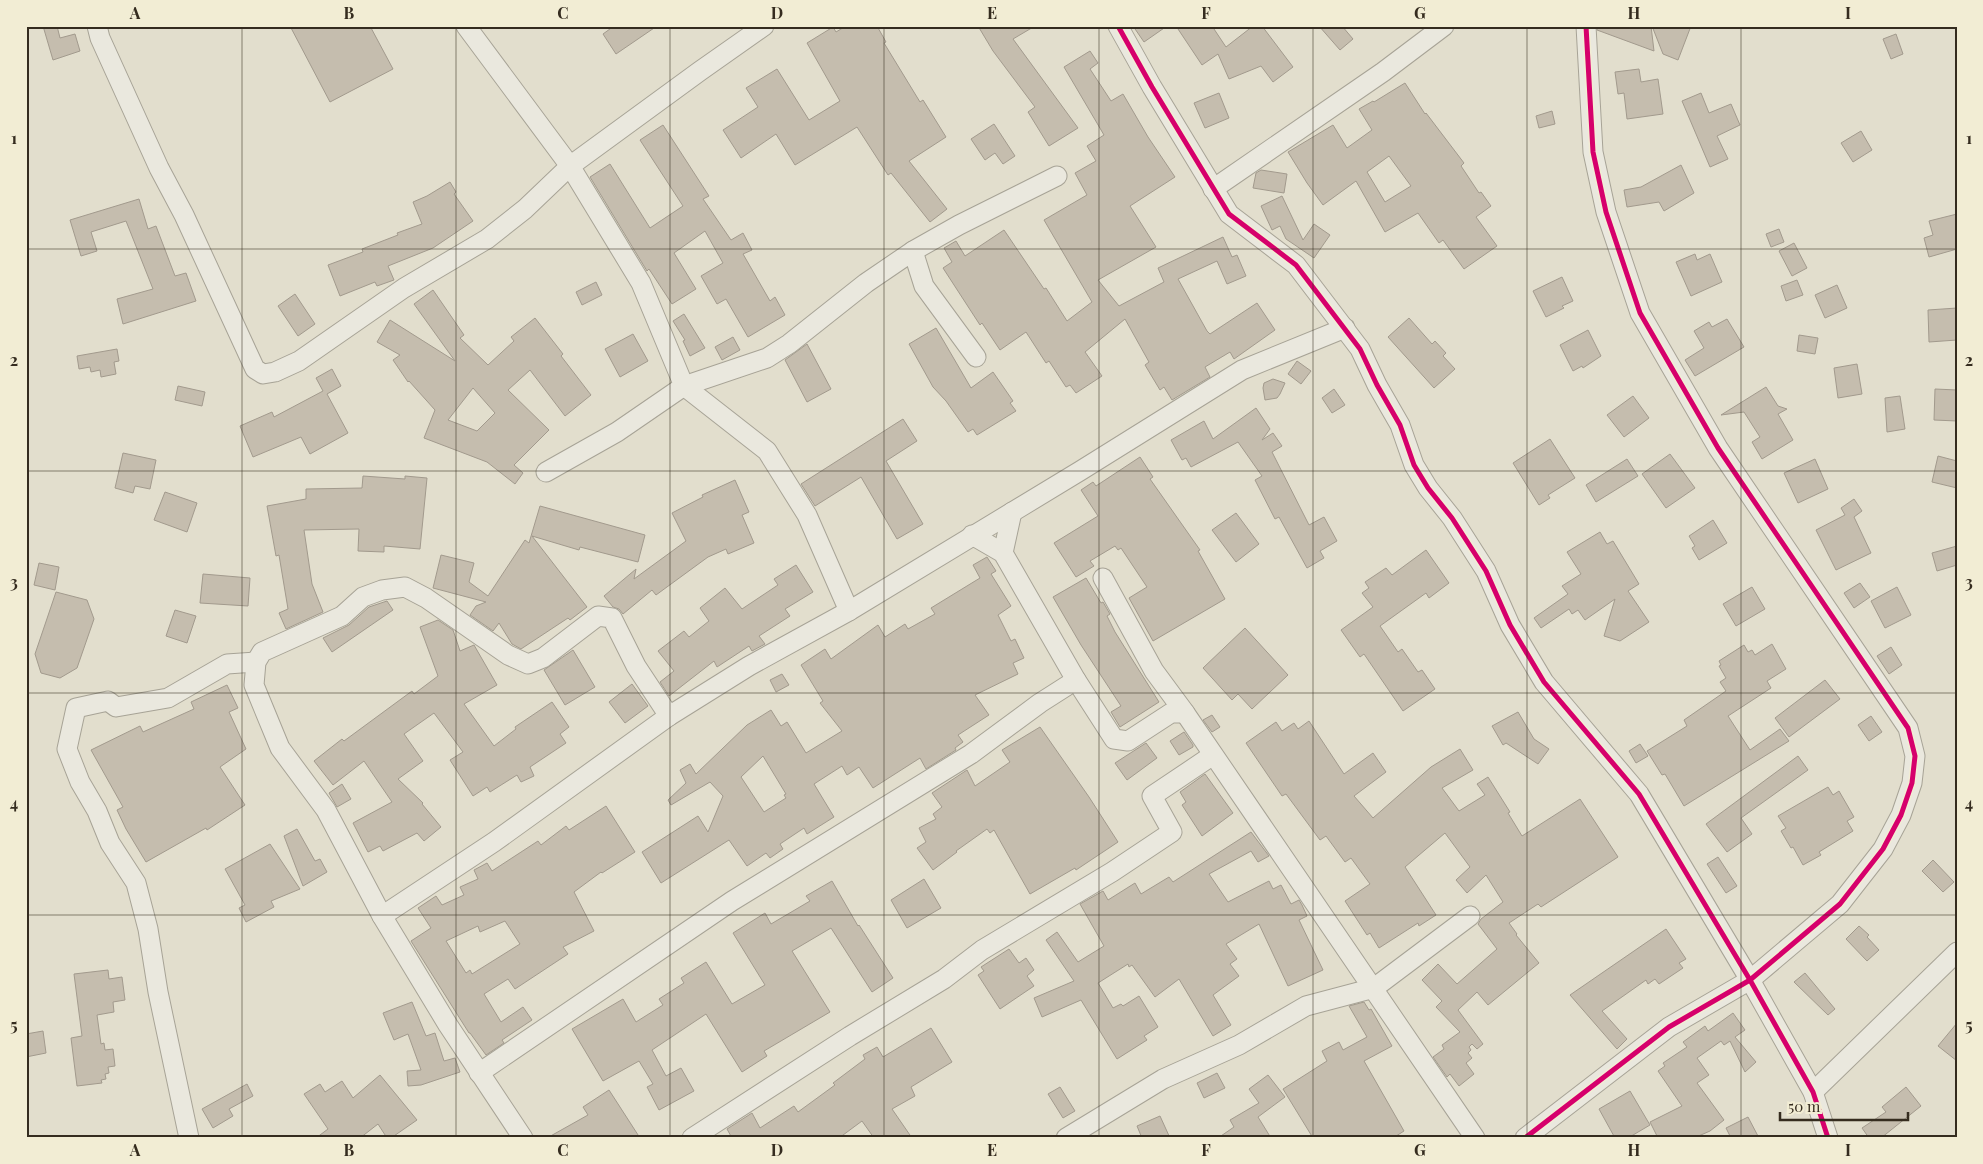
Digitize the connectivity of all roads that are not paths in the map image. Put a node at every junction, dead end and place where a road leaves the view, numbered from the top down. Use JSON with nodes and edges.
{"nodes":[{"id":1,"x":97,"y":26,"type":"edge"},
{"id":2,"x":466,"y":26,"type":"edge"},
{"id":3,"x":764,"y":26,"type":"edge"},
{"id":4,"x":1118,"y":26,"type":"edge"},
{"id":5,"x":1444,"y":26,"type":"edge"},
{"id":6,"x":1586,"y":26,"type":"edge"},
{"id":7,"x":570,"y":166,"type":"junction"},
{"id":8,"x":1057,"y":176,"type":"dead end"},
{"id":9,"x":1213,"y":189,"type":"junction"},
{"id":10,"x":913,"y":251,"type":"junction"},
{"id":11,"x":1345,"y":328,"type":"junction"},
{"id":12,"x":976,"y":357,"type":"dead end"},
{"id":13,"x":684,"y":386,"type":"junction"},
{"id":14,"x":546,"y":472,"type":"dead end"},
{"id":15,"x":1012,"y":512,"type":"junction"},
{"id":16,"x":972,"y":535,"type":"junction"},
{"id":17,"x":1003,"y":553,"type":"junction"},
{"id":18,"x":1102,"y":578,"type":"dead end"},
{"id":19,"x":849,"y":611,"type":"junction"},
{"id":20,"x":256,"y":662,"type":"junction"},
{"id":21,"x":227,"y":664,"type":"junction"},
{"id":22,"x":1076,"y":680,"type":"junction"},
{"id":23,"x":254,"y":685,"type":"junction"},
{"id":24,"x":1185,"y":713,"type":"junction"},
{"id":25,"x":668,"y":716,"type":"junction"},
{"id":26,"x":1213,"y":755,"type":"junction"},
{"id":27,"x":382,"y":916,"type":"junction"},
{"id":28,"x":1470,"y":916,"type":"dead end"},
{"id":29,"x":1957,"y":952,"type":"edge"},
{"id":30,"x":1750,"y":980,"type":"junction"},
{"id":31,"x":1374,"y":988,"type":"junction"},
{"id":32,"x":479,"y":1072,"type":"junction"},
{"id":33,"x":1812,"y":1092,"type":"junction"},
{"id":34,"x":189,"y":1138,"type":"edge"},
{"id":35,"x":523,"y":1138,"type":"edge"},
{"id":36,"x":692,"y":1138,"type":"edge"},
{"id":37,"x":1066,"y":1138,"type":"edge"},
{"id":38,"x":1475,"y":1138,"type":"edge"},
{"id":39,"x":1525,"y":1138,"type":"edge"},
{"id":40,"x":1828,"y":1138,"type":"edge"}],
"edges":[{"from":1,"to":7,"type":"street"},
{"from":2,"to":7,"type":"street"},
{"from":3,"to":7,"type":"street"},
{"from":4,"to":9,"type":"street"},
{"from":5,"to":9,"type":"street"},
{"from":6,"to":30,"type":"street"},
{"from":7,"to":13,"type":"street"},
{"from":8,"to":10,"type":"street"},
{"from":9,"to":11,"type":"street"},
{"from":10,"to":12,"type":"street"},
{"from":10,"to":13,"type":"street"},
{"from":11,"to":15,"type":"street"},
{"from":11,"to":30,"type":"street"},
{"from":13,"to":14,"type":"street"},
{"from":13,"to":19,"type":"street"},
{"from":15,"to":16,"type":"street"},
{"from":15,"to":17,"type":"street"},
{"from":16,"to":17,"type":"street"},
{"from":16,"to":19,"type":"street"},
{"from":17,"to":22,"type":"street"},
{"from":18,"to":24,"type":"street"},
{"from":19,"to":25,"type":"street"},
{"from":20,"to":21,"type":"street"},
{"from":20,"to":23,"type":"street"},
{"from":20,"to":25,"type":"street"},
{"from":21,"to":23,"type":"street"},
{"from":21,"to":34,"type":"street"},
{"from":22,"to":24,"type":"street"},
{"from":22,"to":32,"type":"street"},
{"from":23,"to":27,"type":"street"},
{"from":24,"to":26,"type":"street"},
{"from":25,"to":27,"type":"street"},
{"from":26,"to":31,"type":"street"},
{"from":26,"to":36,"type":"street"},
{"from":27,"to":32,"type":"street"},
{"from":28,"to":31,"type":"street"},
{"from":29,"to":33,"type":"street"},
{"from":30,"to":33,"type":"street"},
{"from":30,"to":39,"type":"street"},
{"from":31,"to":37,"type":"street"},
{"from":31,"to":38,"type":"street"},
{"from":32,"to":35,"type":"street"},
{"from":33,"to":40,"type":"street"}]}
